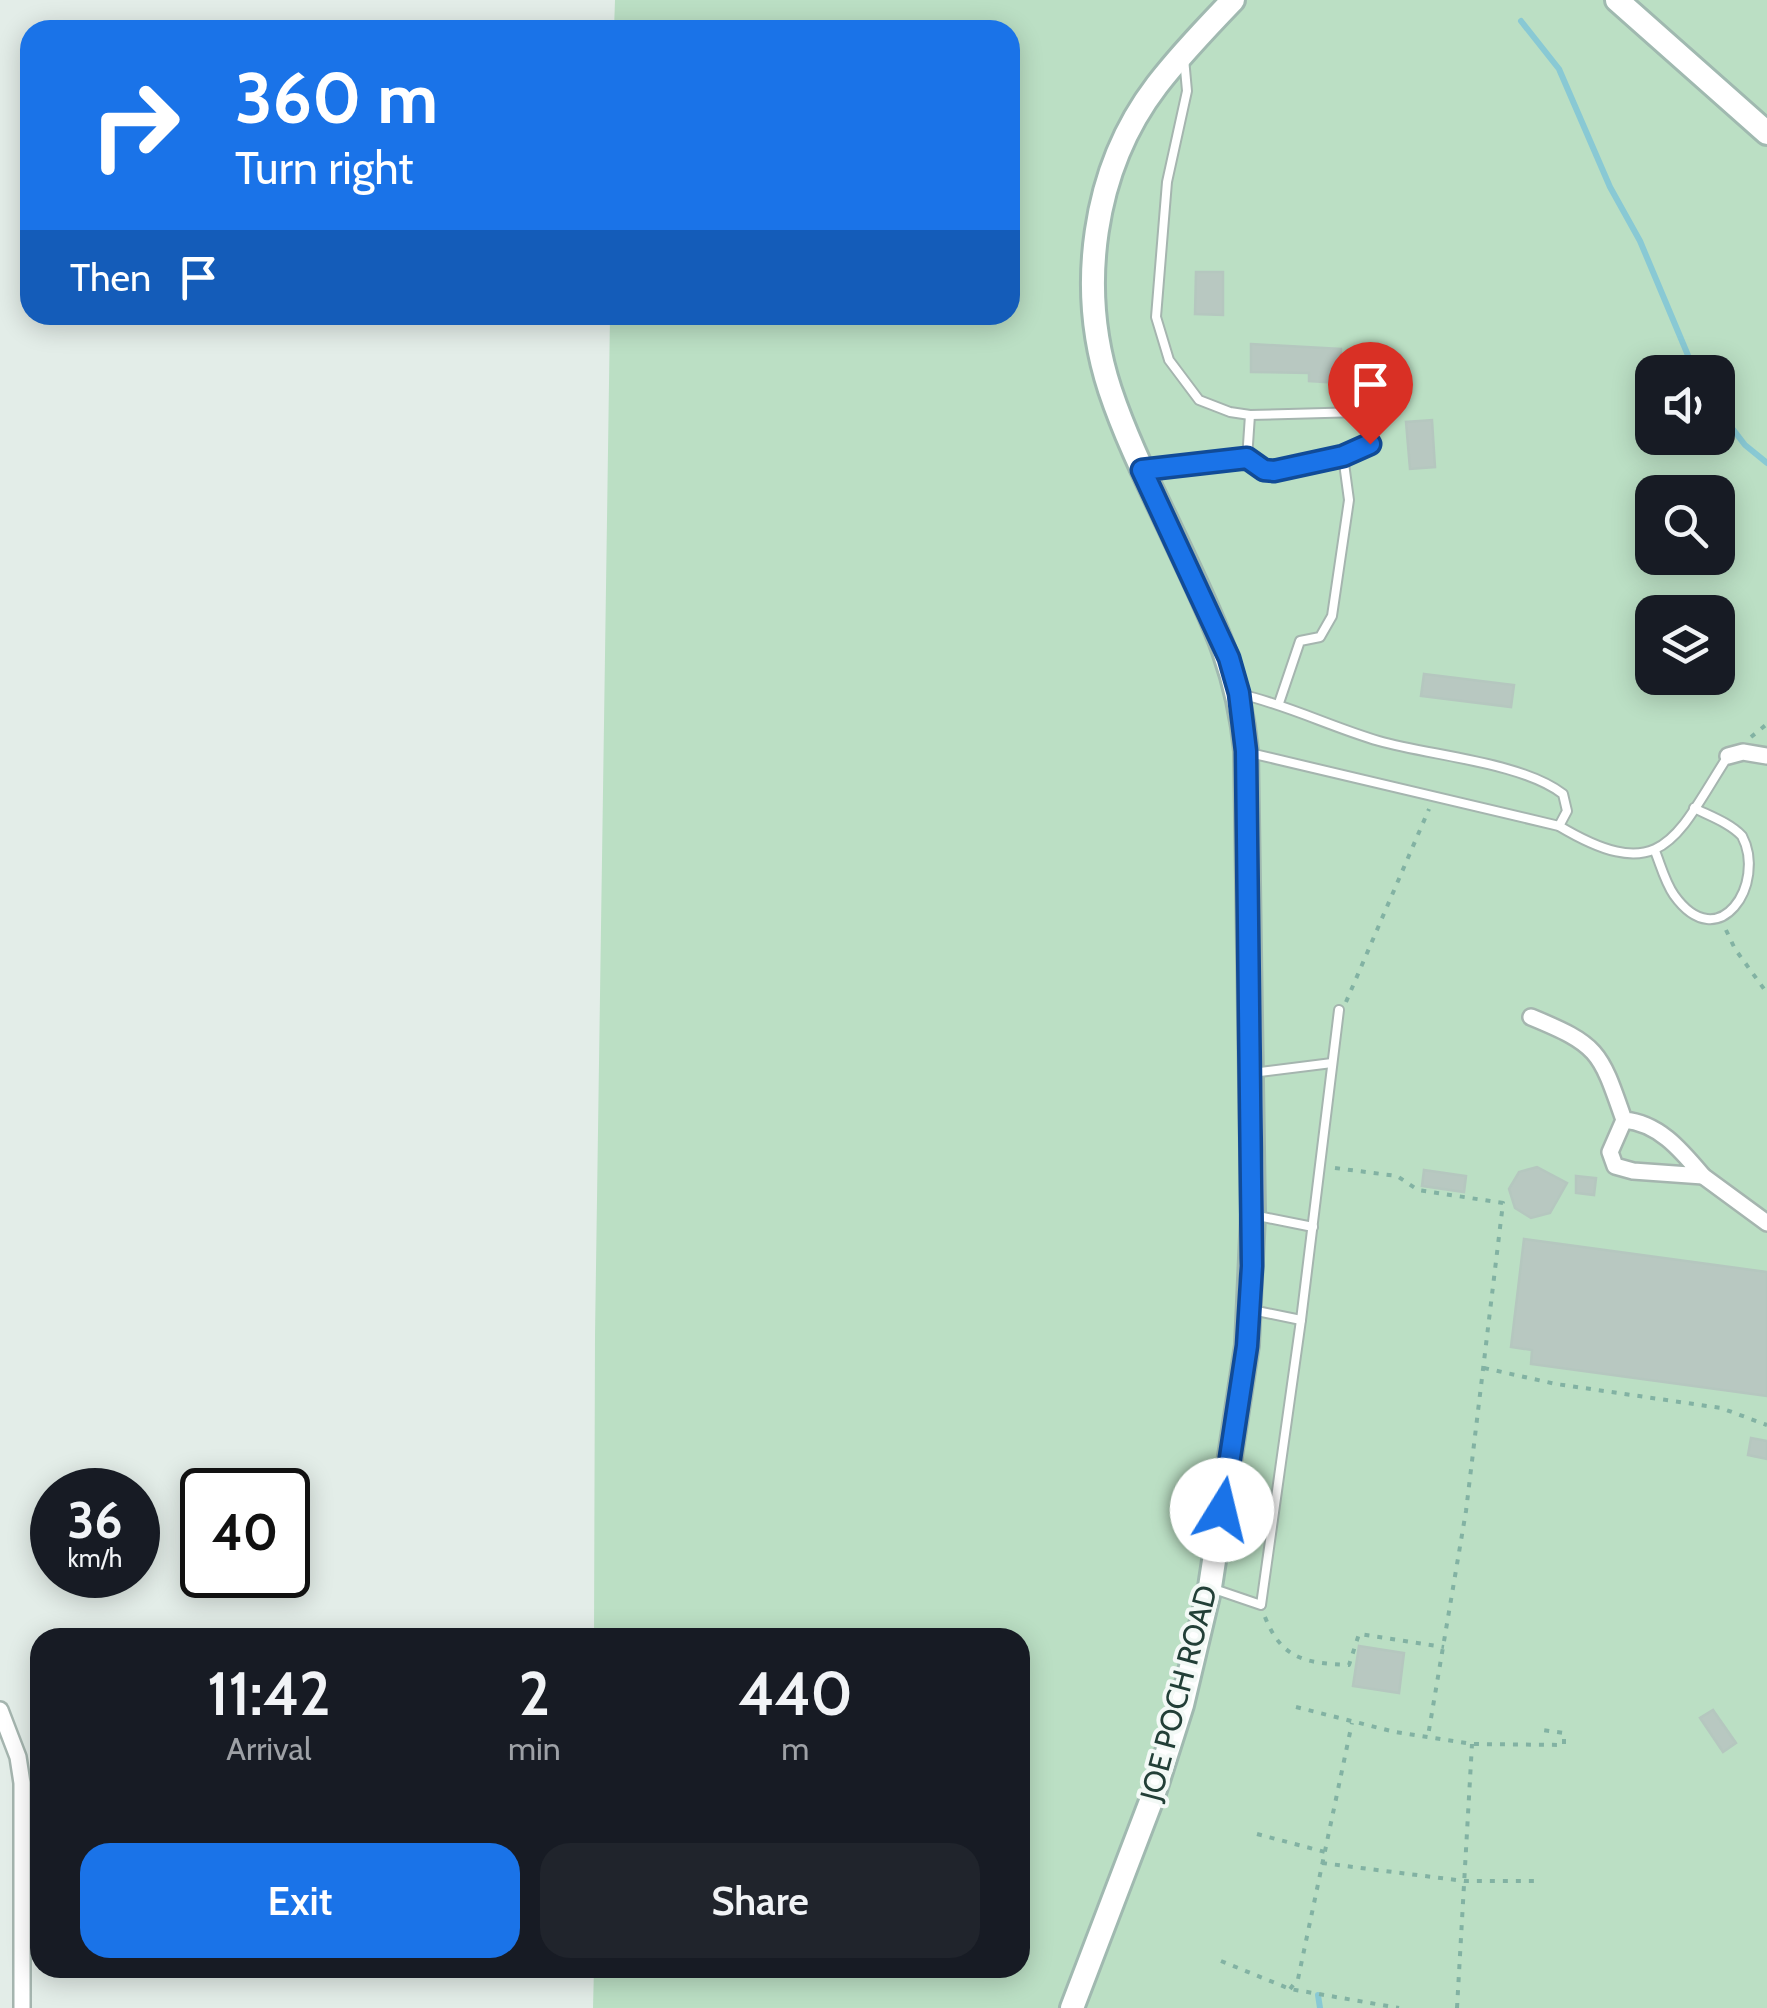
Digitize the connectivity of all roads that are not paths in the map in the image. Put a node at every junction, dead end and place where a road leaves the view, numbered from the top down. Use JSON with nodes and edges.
{"nodes":[{"id":1,"x":1234,"y":0,"type":"edge"},
{"id":2,"x":1618,"y":0,"type":"edge"},
{"id":3,"x":1183,"y":54,"type":"junction"},
{"id":4,"x":1767,"y":133,"type":"edge"},
{"id":5,"x":1250,"y":415,"type":"junction"},
{"id":6,"x":1343,"y":456,"type":"junction"},
{"id":7,"x":1247,"y":458,"type":"junction"},
{"id":8,"x":1142,"y":470,"type":"junction"},
{"id":9,"x":1239,"y":693,"type":"junction"},
{"id":10,"x":1279,"y":703,"type":"junction"},
{"id":11,"x":1246,"y":751,"type":"junction"},
{"id":12,"x":1728,"y":756,"type":"joint"},
{"id":13,"x":1767,"y":756,"type":"edge"},
{"id":14,"x":1694,"y":808,"type":"junction"},
{"id":15,"x":1560,"y":826,"type":"junction"},
{"id":16,"x":1655,"y":852,"type":"junction"},
{"id":17,"x":1340,"y":1010,"type":"road end"},
{"id":18,"x":1530,"y":1017,"type":"dead end"},
{"id":19,"x":1332,"y":1064,"type":"junction"},
{"id":20,"x":1248,"y":1073,"type":"junction"},
{"id":21,"x":1624,"y":1120,"type":"junction"},
{"id":22,"x":1704,"y":1176,"type":"junction"},
{"id":23,"x":1253,"y":1214,"type":"junction"},
{"id":24,"x":1767,"y":1223,"type":"edge"},
{"id":25,"x":1313,"y":1227,"type":"junction"},
{"id":26,"x":1250,"y":1310,"type":"junction"},
{"id":27,"x":1302,"y":1320,"type":"junction"},
{"id":28,"x":1210,"y":1587,"type":"junction"},
{"id":29,"x":0,"y":1710,"type":"edge"},
{"id":30,"x":22,"y":2008,"type":"edge"},
{"id":31,"x":1072,"y":2008,"type":"edge"}],
"edges":[{"from":1,"to":3,"type":"street","name":"JOE POCH ROAD"},
{"from":2,"to":4,"type":"street"},
{"from":3,"to":5,"type":"lane"},
{"from":3,"to":8,"type":"street","name":"JOE POCH ROAD"},
{"from":5,"to":6,"type":"lane"},
{"from":5,"to":7,"type":"lane"},
{"from":6,"to":7,"type":"lane"},
{"from":6,"to":10,"type":"lane"},
{"from":7,"to":8,"type":"lane"},
{"from":8,"to":9,"type":"street","name":"JOE POCH ROAD"},
{"from":9,"to":10,"type":"lane"},
{"from":9,"to":11,"type":"street","name":"JOE POCH ROAD"},
{"from":10,"to":15,"type":"lane"},
{"from":11,"to":15,"type":"lane"},
{"from":11,"to":20,"type":"street","name":"JOE POCH ROAD"},
{"from":12,"to":13,"type":"street"},
{"from":12,"to":14,"type":"lane"},
{"from":14,"to":16,"type":"lane"},
{"from":14,"to":16,"type":"lane"},
{"from":15,"to":16,"type":"lane"},
{"from":17,"to":19,"type":"lane"},
{"from":18,"to":21,"type":"street"},
{"from":19,"to":20,"type":"lane"},
{"from":19,"to":25,"type":"lane"},
{"from":20,"to":23,"type":"street","name":"JOE POCH ROAD"},
{"from":21,"to":22,"type":"street"},
{"from":21,"to":22,"type":"street"},
{"from":22,"to":24,"type":"street"},
{"from":23,"to":25,"type":"lane"},
{"from":23,"to":26,"type":"street","name":"JOE POCH ROAD"},
{"from":25,"to":27,"type":"lane"},
{"from":26,"to":27,"type":"lane"},
{"from":26,"to":28,"type":"street","name":"JOE POCH ROAD"},
{"from":27,"to":28,"type":"lane"},
{"from":28,"to":31,"type":"street","name":"JOE POCH ROAD"},
{"from":29,"to":30,"type":"street"}]}
